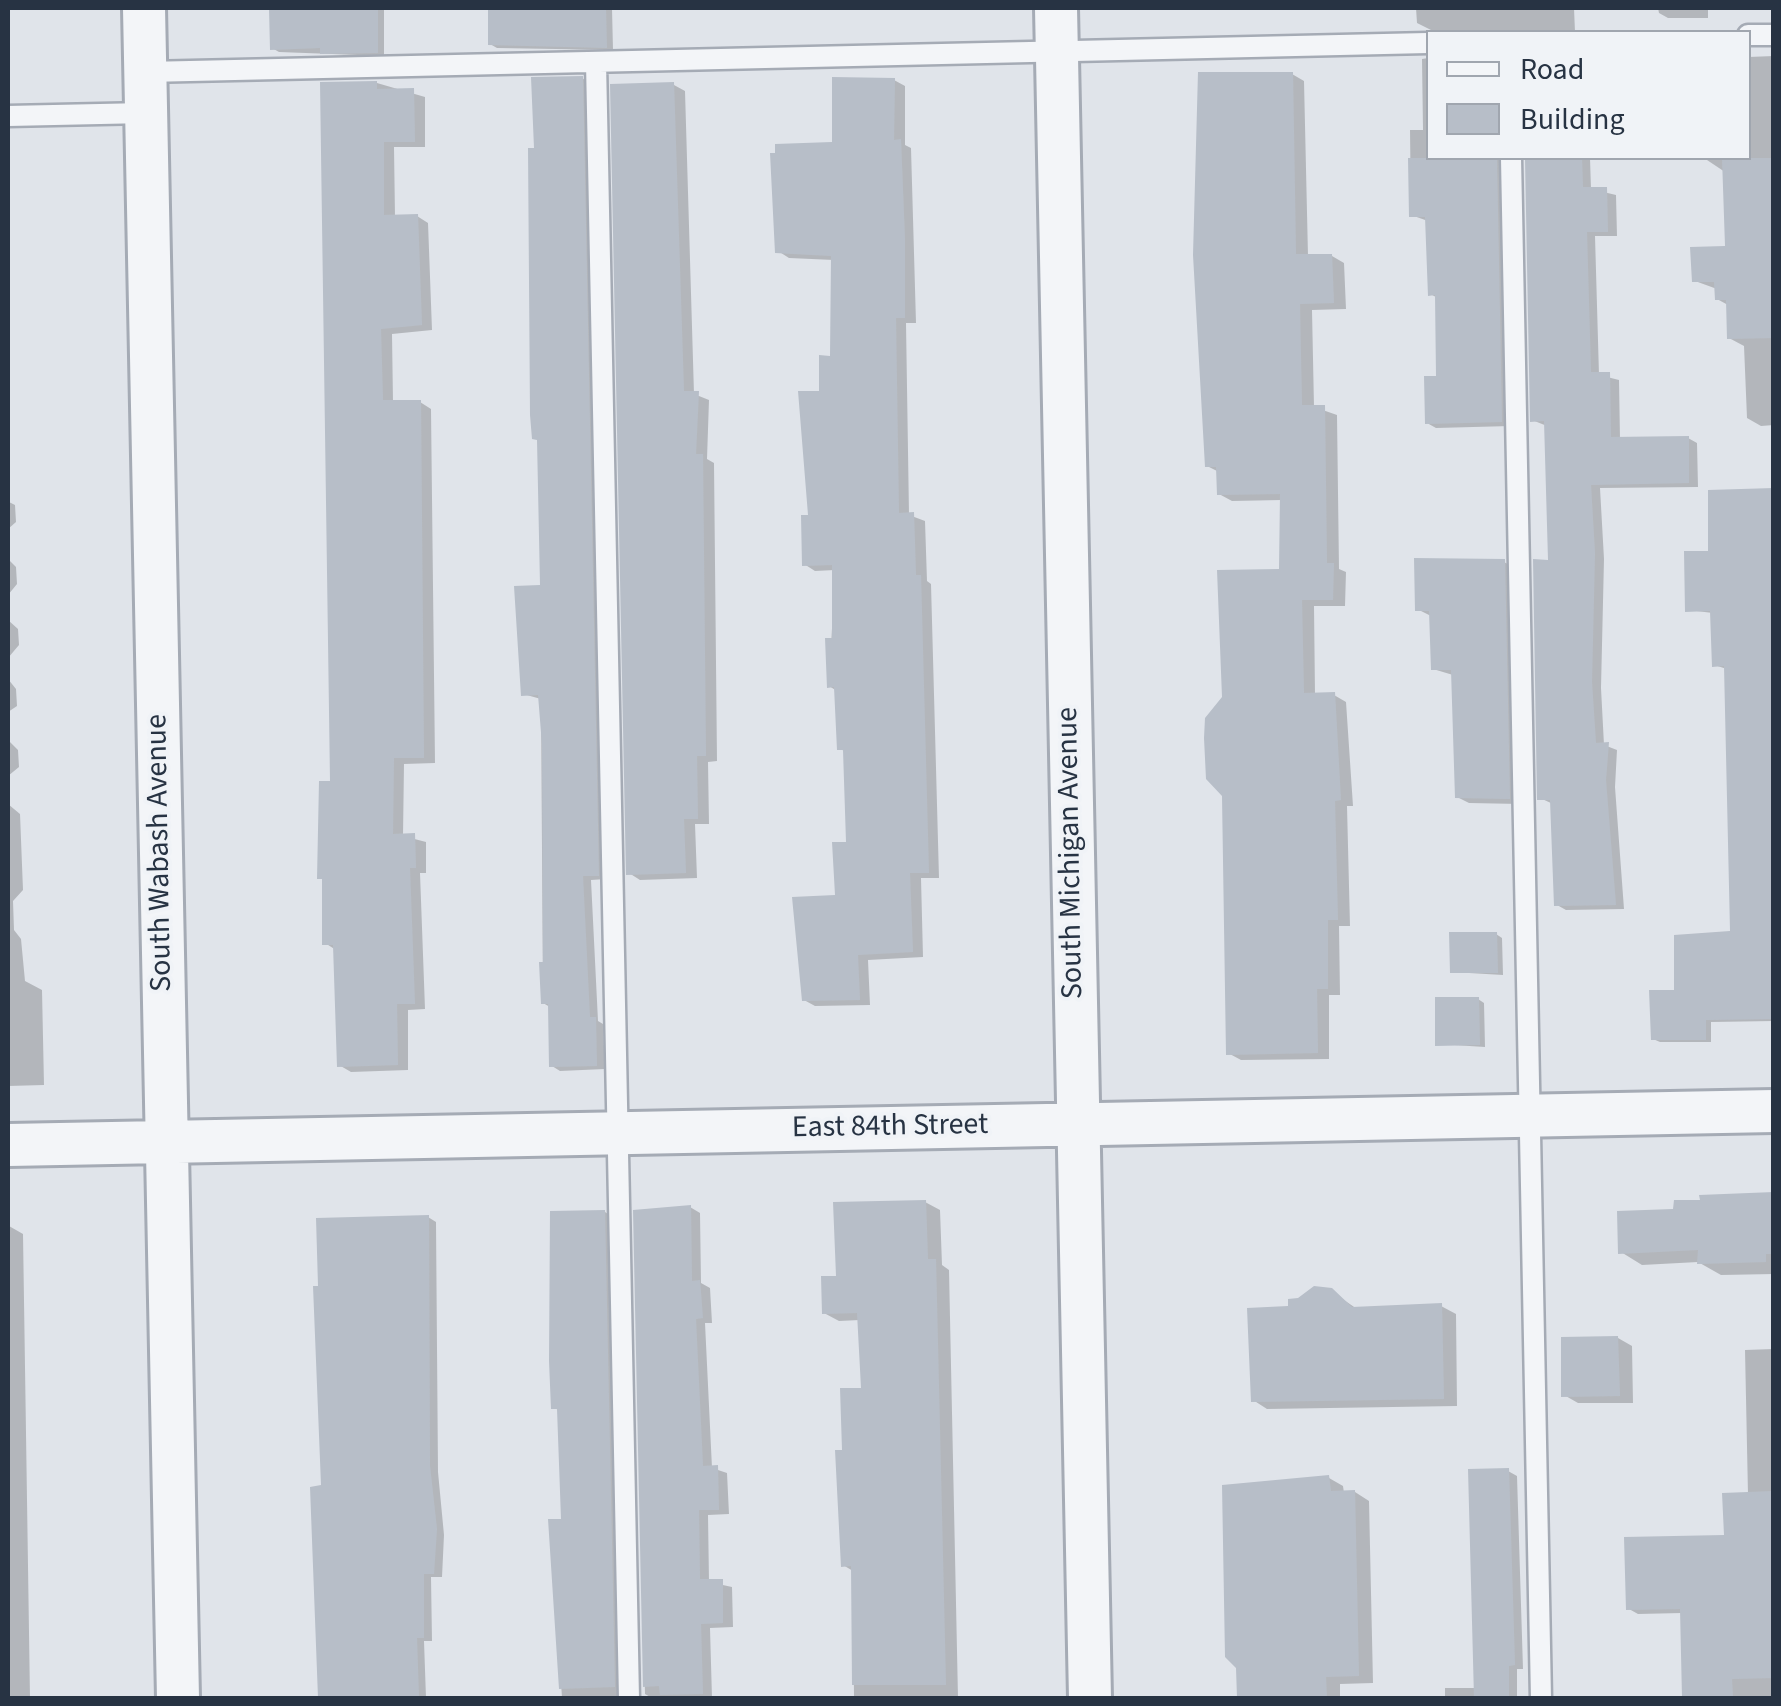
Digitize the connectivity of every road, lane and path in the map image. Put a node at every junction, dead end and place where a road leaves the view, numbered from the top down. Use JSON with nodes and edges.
{"nodes":[{"id":1,"x":144,"y":8,"type":"edge"},
{"id":2,"x":1056,"y":8,"type":"edge"},
{"id":3,"x":1426,"y":43,"type":"edge"},
{"id":4,"x":1057,"y":52,"type":"junction"},
{"id":5,"x":596,"y":62,"type":"junction"},
{"id":6,"x":146,"y":93,"type":"junction"},
{"id":7,"x":8,"y":116,"type":"edge"},
{"id":8,"x":1511,"y":160,"type":"edge"},
{"id":9,"x":1774,"y":1111,"type":"edge"},
{"id":10,"x":1529,"y":1116,"type":"junction"},
{"id":11,"x":1078,"y":1124,"type":"junction"},
{"id":12,"x":618,"y":1134,"type":"junction"},
{"id":13,"x":167,"y":1142,"type":"junction"},
{"id":14,"x":8,"y":1145,"type":"edge"},
{"id":15,"x":178,"y":1698,"type":"edge"},
{"id":16,"x":629,"y":1698,"type":"edge"},
{"id":17,"x":1090,"y":1698,"type":"edge"},
{"id":18,"x":1541,"y":1698,"type":"edge"}],
"edges":[{"from":1,"to":6,"type":"street","name":"South Wabash Avenue"},
{"from":2,"to":4,"type":"street","name":"South Michigan Avenue"},
{"from":3,"to":4,"type":"lane"},
{"from":4,"to":5,"type":"lane"},
{"from":4,"to":11,"type":"street","name":"South Michigan Avenue"},
{"from":5,"to":6,"type":"lane"},
{"from":5,"to":12,"type":"lane"},
{"from":6,"to":7,"type":"lane"},
{"from":6,"to":13,"type":"street","name":"South Wabash Avenue"},
{"from":8,"to":10,"type":"lane"},
{"from":9,"to":10,"type":"street","name":"East 84th Street"},
{"from":10,"to":11,"type":"street","name":"East 84th Street"},
{"from":10,"to":18,"type":"lane"},
{"from":11,"to":12,"type":"street","name":"East 84th Street"},
{"from":11,"to":17,"type":"street","name":"South Michigan Avenue"},
{"from":12,"to":13,"type":"street","name":"East 84th Street"},
{"from":12,"to":16,"type":"lane"},
{"from":13,"to":14,"type":"street","name":"East 84th Street"},
{"from":13,"to":15,"type":"street","name":"South Wabash Avenue"}]}
